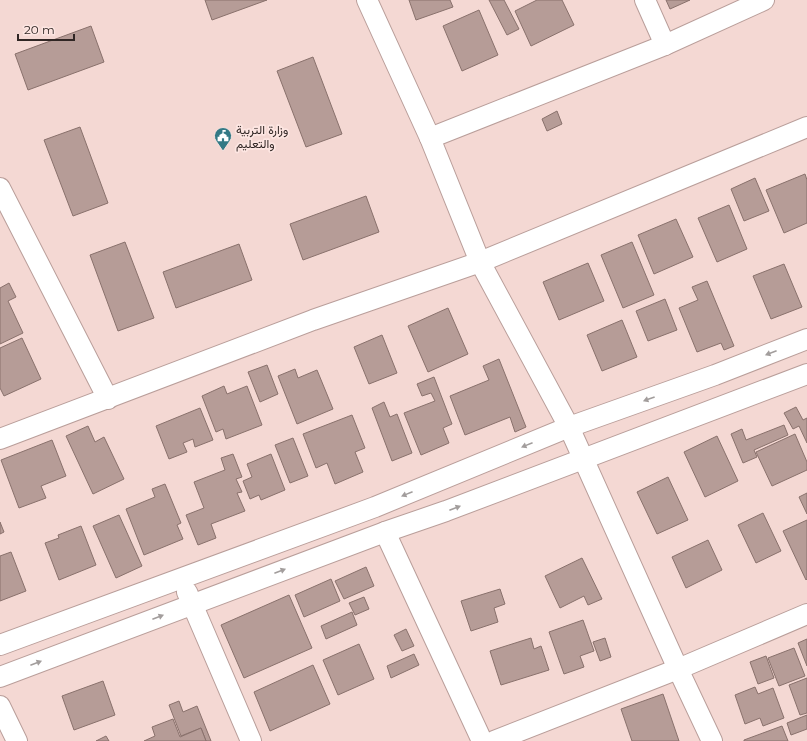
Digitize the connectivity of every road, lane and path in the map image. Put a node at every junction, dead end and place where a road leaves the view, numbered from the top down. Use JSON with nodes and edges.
{"nodes":[{"id":1,"x":367,"y":0,"type":"edge"},
{"id":2,"x":646,"y":0,"type":"edge"},
{"id":3,"x":764,"y":0,"type":"edge"},
{"id":4,"x":665,"y":44,"type":"junction"},
{"id":5,"x":807,"y":127,"type":"edge"},
{"id":6,"x":430,"y":138,"type":"junction"},
{"id":7,"x":0,"y":188,"type":"edge"},
{"id":8,"x":480,"y":262,"type":"junction"},
{"id":9,"x":807,"y":339,"type":"edge"},
{"id":10,"x":807,"y":374,"type":"edge"},
{"id":11,"x":108,"y":399,"type":"junction"},
{"id":12,"x":569,"y":427,"type":"junction"},
{"id":13,"x":0,"y":439,"type":"edge"},
{"id":14,"x":584,"y":459,"type":"junction"},
{"id":15,"x":385,"y":532,"type":"junction"},
{"id":16,"x":182,"y":578,"type":"junction"},
{"id":17,"x":193,"y":604,"type":"junction"},
{"id":18,"x":807,"y":614,"type":"edge"},
{"id":19,"x":0,"y":645,"type":"edge"},
{"id":20,"x":678,"y":668,"type":"junction"},
{"id":21,"x":0,"y":677,"type":"edge"},
{"id":22,"x":0,"y":706,"type":"edge"},
{"id":23,"x":17,"y":741,"type":"edge"},
{"id":24,"x":251,"y":741,"type":"edge"},
{"id":25,"x":482,"y":741,"type":"edge"},
{"id":26,"x":494,"y":741,"type":"edge"},
{"id":27,"x":712,"y":741,"type":"edge"}],
"edges":[{"from":1,"to":6,"type":"street"},
{"from":2,"to":4,"type":"street"},
{"from":3,"to":4,"type":"street"},
{"from":4,"to":6,"type":"street"},
{"from":5,"to":8,"type":"street"},
{"from":6,"to":8,"type":"street"},
{"from":7,"to":11,"type":"street"},
{"from":8,"to":11,"type":"street"},
{"from":8,"to":12,"type":"street"},
{"from":9,"to":12,"type":"street","one_way":true},
{"from":10,"to":14,"type":"street"},
{"from":11,"to":13,"type":"street"},
{"from":12,"to":14,"type":"street"},
{"from":12,"to":16,"type":"street","one_way":true},
{"from":15,"to":14,"type":"street","one_way":true},
{"from":14,"to":20,"type":"street"},
{"from":17,"to":15,"type":"street","one_way":true},
{"from":15,"to":25,"type":"street"},
{"from":16,"to":17,"type":"street"},
{"from":16,"to":19,"type":"street"},
{"from":21,"to":17,"type":"street","one_way":true},
{"from":17,"to":24,"type":"street"},
{"from":18,"to":20,"type":"street"},
{"from":20,"to":26,"type":"street"},
{"from":20,"to":27,"type":"street"},
{"from":22,"to":23,"type":"street"}]}
